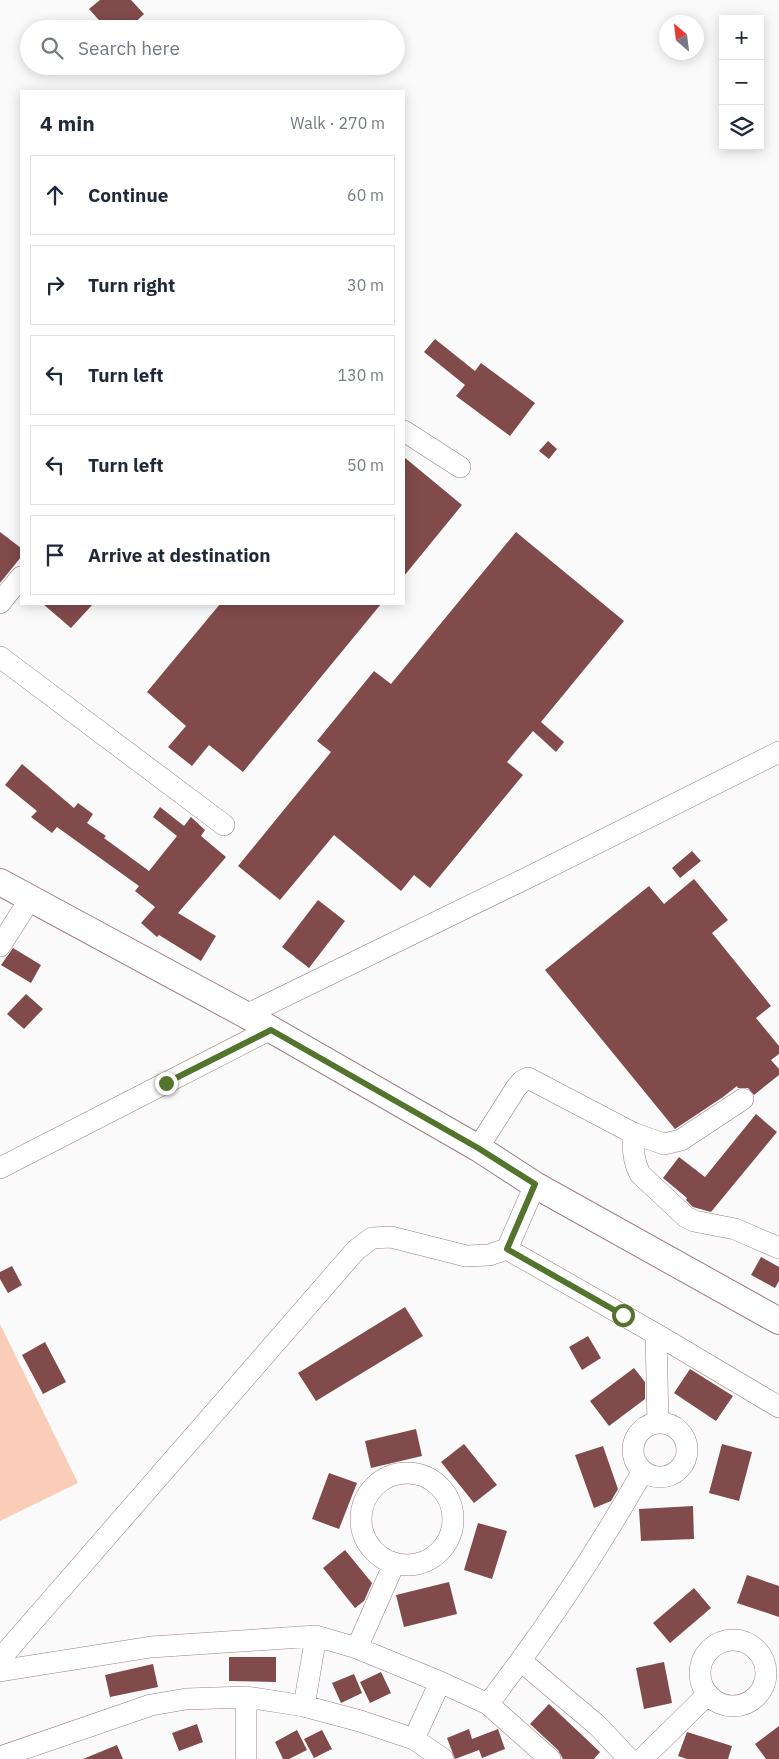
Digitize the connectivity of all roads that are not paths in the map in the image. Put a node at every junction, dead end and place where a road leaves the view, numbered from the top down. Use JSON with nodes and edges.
{"nodes":[{"id":1,"x":405,"y":432,"type":"edge"},
{"id":2,"x":460,"y":467,"type":"dead end"},
{"id":3,"x":20,"y":578,"type":"edge"},
{"id":4,"x":0,"y":603,"type":"edge"},
{"id":5,"x":0,"y":656,"type":"edge"},
{"id":6,"x":779,"y":752,"type":"edge"},
{"id":7,"x":224,"y":825,"type":"dead end"},
{"id":8,"x":0,"y":882,"type":"edge"},
{"id":9,"x":30,"y":899,"type":"junction"},
{"id":10,"x":0,"y":946,"type":"edge"},
{"id":11,"x":246,"y":1015,"type":"junction"},
{"id":12,"x":271,"y":1030,"type":"junction"},
{"id":13,"x":743,"y":1099,"type":"dead end"},
{"id":14,"x":633,"y":1133,"type":"junction"},
{"id":15,"x":478,"y":1148,"type":"junction"},
{"id":16,"x":0,"y":1168,"type":"edge"},
{"id":17,"x":535,"y":1184,"type":"junction"},
{"id":18,"x":779,"y":1248,"type":"edge"},
{"id":19,"x":507,"y":1249,"type":"junction"},
{"id":20,"x":778,"y":1318,"type":"edge"},
{"id":21,"x":656,"y":1334,"type":"junction"},
{"id":22,"x":779,"y":1407,"type":"edge"},
{"id":23,"x":658,"y":1423,"type":"junction"},
{"id":24,"x":643,"y":1471,"type":"junction"},
{"id":25,"x":394,"y":1564,"type":"junction"},
{"id":26,"x":316,"y":1636,"type":"junction"},
{"id":27,"x":357,"y":1648,"type":"junction"},
{"id":28,"x":0,"y":1659,"type":"edge"},
{"id":29,"x":521,"y":1661,"type":"junction"},
{"id":30,"x":0,"y":1671,"type":"edge"},
{"id":31,"x":440,"y":1682,"type":"junction"},
{"id":32,"x":708,"y":1694,"type":"dead end"},
{"id":33,"x":246,"y":1698,"type":"junction"},
{"id":34,"x":488,"y":1704,"type":"junction"},
{"id":35,"x":304,"y":1706,"type":"junction"},
{"id":36,"x":414,"y":1740,"type":"junction"},
{"id":37,"x":0,"y":1757,"type":"edge"},
{"id":38,"x":246,"y":1759,"type":"edge"},
{"id":39,"x":443,"y":1759,"type":"edge"},
{"id":40,"x":550,"y":1759,"type":"edge"},
{"id":41,"x":629,"y":1759,"type":"edge"},
{"id":42,"x":642,"y":1759,"type":"edge"}],
"edges":[{"from":1,"to":2,"type":"street"},
{"from":3,"to":4,"type":"street"},
{"from":5,"to":7,"type":"street"},
{"from":6,"to":11,"type":"street"},
{"from":8,"to":9,"type":"main road"},
{"from":9,"to":10,"type":"street"},
{"from":9,"to":11,"type":"main road"},
{"from":11,"to":12,"type":"main road"},
{"from":12,"to":15,"type":"main road"},
{"from":12,"to":16,"type":"street"},
{"from":13,"to":14,"type":"street"},
{"from":14,"to":15,"type":"street"},
{"from":14,"to":18,"type":"street"},
{"from":15,"to":17,"type":"main road"},
{"from":17,"to":19,"type":"street"},
{"from":17,"to":20,"type":"main road"},
{"from":19,"to":21,"type":"street"},
{"from":19,"to":28,"type":"street"},
{"from":21,"to":22,"type":"street"},
{"from":21,"to":23,"type":"street"},
{"from":23,"to":24,"type":"street"},
{"from":23,"to":24,"type":"street"},
{"from":24,"to":29,"type":"street"},
{"from":25,"to":25,"type":"street"},
{"from":25,"to":27,"type":"street"},
{"from":26,"to":27,"type":"street"},
{"from":26,"to":30,"type":"street"},
{"from":26,"to":35,"type":"street"},
{"from":27,"to":31,"type":"street"},
{"from":29,"to":34,"type":"street"},
{"from":29,"to":41,"type":"street"},
{"from":31,"to":34,"type":"street"},
{"from":31,"to":36,"type":"street"},
{"from":32,"to":42,"type":"street"},
{"from":33,"to":35,"type":"street"},
{"from":33,"to":37,"type":"street"},
{"from":33,"to":38,"type":"street"},
{"from":34,"to":40,"type":"street"},
{"from":35,"to":36,"type":"street"},
{"from":36,"to":39,"type":"street"}]}
